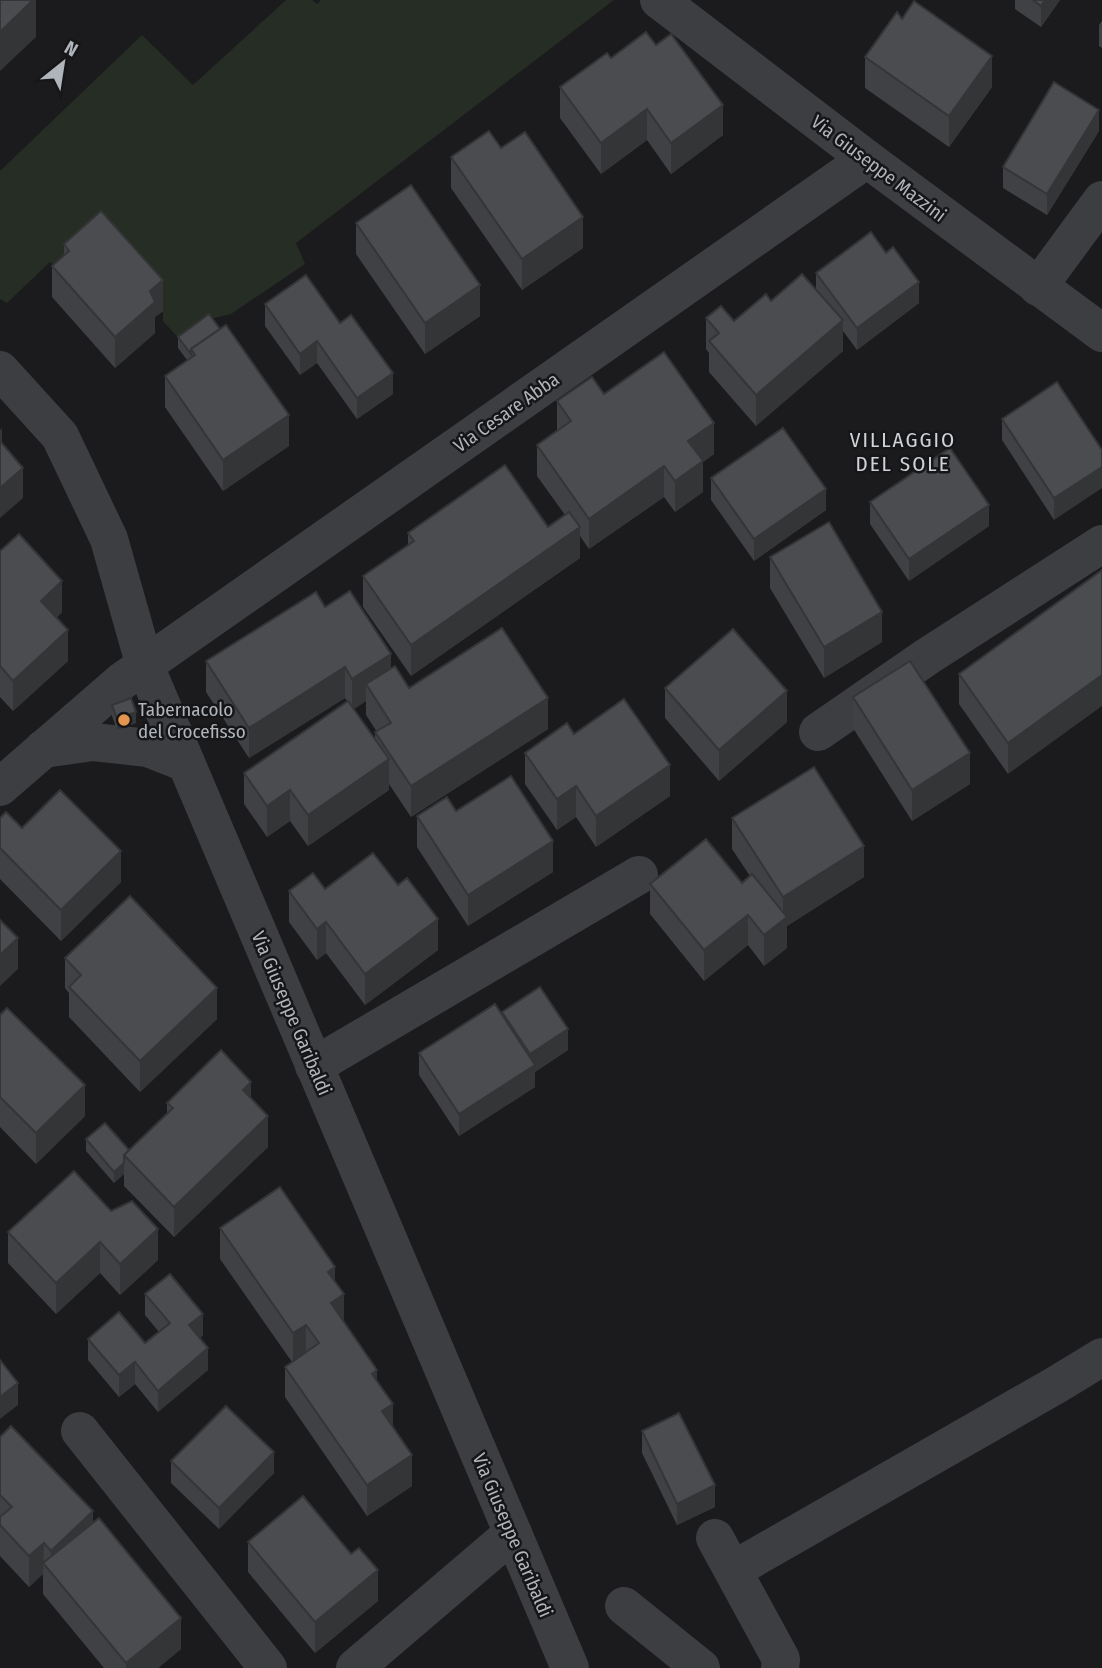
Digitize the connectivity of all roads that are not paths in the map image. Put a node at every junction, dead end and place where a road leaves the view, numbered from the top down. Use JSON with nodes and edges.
{"nodes":[{"id":1,"x":659,"y":0,"type":"edge"},
{"id":2,"x":867,"y":159,"type":"junction"},
{"id":3,"x":1102,"y":200,"type":"edge"},
{"id":4,"x":1038,"y":287,"type":"junction"},
{"id":5,"x":1102,"y":333,"type":"edge"},
{"id":6,"x":0,"y":370,"type":"edge"},
{"id":7,"x":1102,"y":544,"type":"edge"},
{"id":8,"x":145,"y":666,"type":"junction"},
{"id":9,"x":818,"y":732,"type":"dead end"},
{"id":10,"x":43,"y":749,"type":"junction"},
{"id":11,"x":186,"y":763,"type":"junction"},
{"id":12,"x":0,"y":787,"type":"edge"},
{"id":13,"x":639,"y":875,"type":"dead end"},
{"id":14,"x":314,"y":1066,"type":"junction"},
{"id":15,"x":1102,"y":1357,"type":"edge"},
{"id":16,"x":80,"y":1431,"type":"dead end"},
{"id":17,"x":513,"y":1533,"type":"junction"},
{"id":18,"x":624,"y":1606,"type":"dead end"},
{"id":19,"x":268,"y":1668,"type":"edge"},
{"id":20,"x":355,"y":1668,"type":"edge"},
{"id":21,"x":570,"y":1668,"type":"edge"},
{"id":22,"x":701,"y":1668,"type":"edge"},
{"id":23,"x":780,"y":1668,"type":"edge"}],
"edges":[{"from":1,"to":2,"type":"street","name":"Via Giuseppe Mazzini"},
{"from":2,"to":4,"type":"street","name":"Via Giuseppe Mazzini"},
{"from":2,"to":8,"type":"street","name":"Via Cesare Abba"},
{"from":3,"to":4,"type":"street"},
{"from":4,"to":5,"type":"street","name":"Via Giuseppe Mazzini"},
{"from":6,"to":8,"type":"street","name":"Via Giuseppe Garibaldi"},
{"from":7,"to":9,"type":"street"},
{"from":8,"to":10,"type":"street","name":"Via Cesare Abba"},
{"from":8,"to":11,"type":"street","name":"Via Giuseppe Garibaldi"},
{"from":10,"to":11,"type":"street"},
{"from":10,"to":12,"type":"street","name":"Via Cesare Abba"},
{"from":11,"to":14,"type":"street","name":"Via Giuseppe Garibaldi"},
{"from":13,"to":14,"type":"street"},
{"from":14,"to":17,"type":"street","name":"Via Giuseppe Garibaldi"},
{"from":15,"to":23,"type":"street"},
{"from":16,"to":19,"type":"street"},
{"from":17,"to":20,"type":"street"},
{"from":17,"to":21,"type":"street","name":"Via Giuseppe Garibaldi"},
{"from":18,"to":22,"type":"street"}]}
